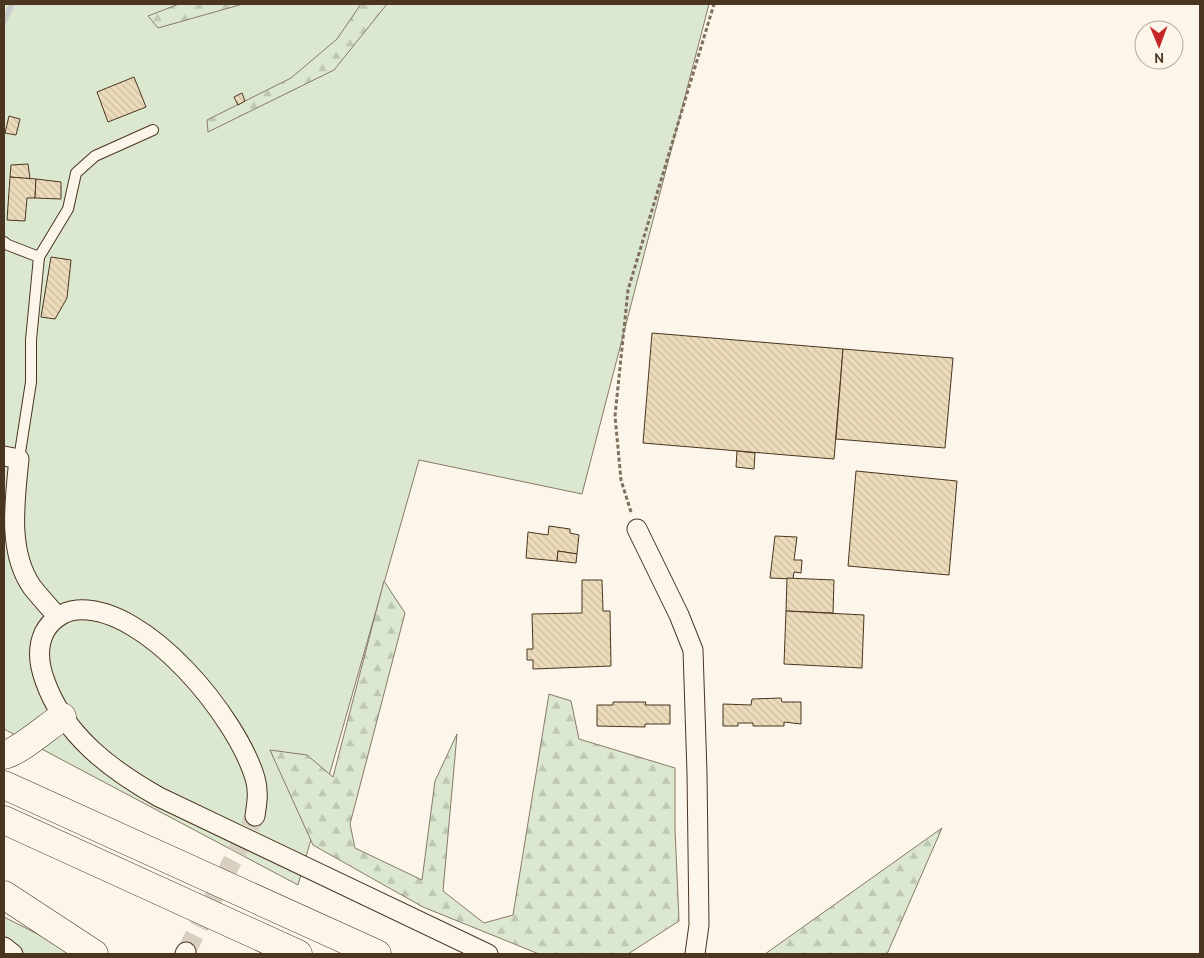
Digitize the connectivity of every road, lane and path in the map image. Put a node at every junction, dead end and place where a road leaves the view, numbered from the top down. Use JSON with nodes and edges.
{"nodes":[{"id":1,"x":714,"y":4,"type":"edge"},
{"id":2,"x":153,"y":130,"type":"dead end"},
{"id":3,"x":4,"y":242,"type":"edge"},
{"id":4,"x":39,"y":257,"type":"junction"},
{"id":5,"x":11,"y":458,"type":"edge"},
{"id":6,"x":637,"y":529,"type":"joint"},
{"id":7,"x":57,"y":616,"type":"junction"},
{"id":8,"x":62,"y":716,"type":"junction"},
{"id":9,"x":4,"y":755,"type":"edge"},
{"id":10,"x":4,"y":785,"type":"edge"},
{"id":11,"x":255,"y":816,"type":"tunnel mouth"},
{"id":12,"x":4,"y":820,"type":"edge"},
{"id":13,"x":4,"y":895,"type":"edge"},
{"id":14,"x":4,"y":947,"type":"edge"},
{"id":15,"x":14,"y":954,"type":"edge"},
{"id":16,"x":94,"y":954,"type":"edge"},
{"id":17,"x":298,"y":954,"type":"edge"},
{"id":18,"x":377,"y":954,"type":"edge"},
{"id":19,"x":488,"y":954,"type":"edge"},
{"id":20,"x":695,"y":954,"type":"edge"}],
"edges":[{"from":1,"to":6,"type":"path"},
{"from":2,"to":4,"type":"lane"},
{"from":3,"to":4,"type":"lane"},
{"from":4,"to":5,"type":"lane"},
{"from":5,"to":7,"type":"street"},
{"from":6,"to":20,"type":"street"},
{"from":7,"to":8,"type":"street"},
{"from":7,"to":11,"type":"street"},
{"from":8,"to":9,"type":"highway"},
{"from":8,"to":19,"type":"street"},
{"from":10,"to":18,"type":"highway"},
{"from":12,"to":17,"type":"highway"},
{"from":13,"to":16,"type":"highway"},
{"from":14,"to":15,"type":"street"}]}
